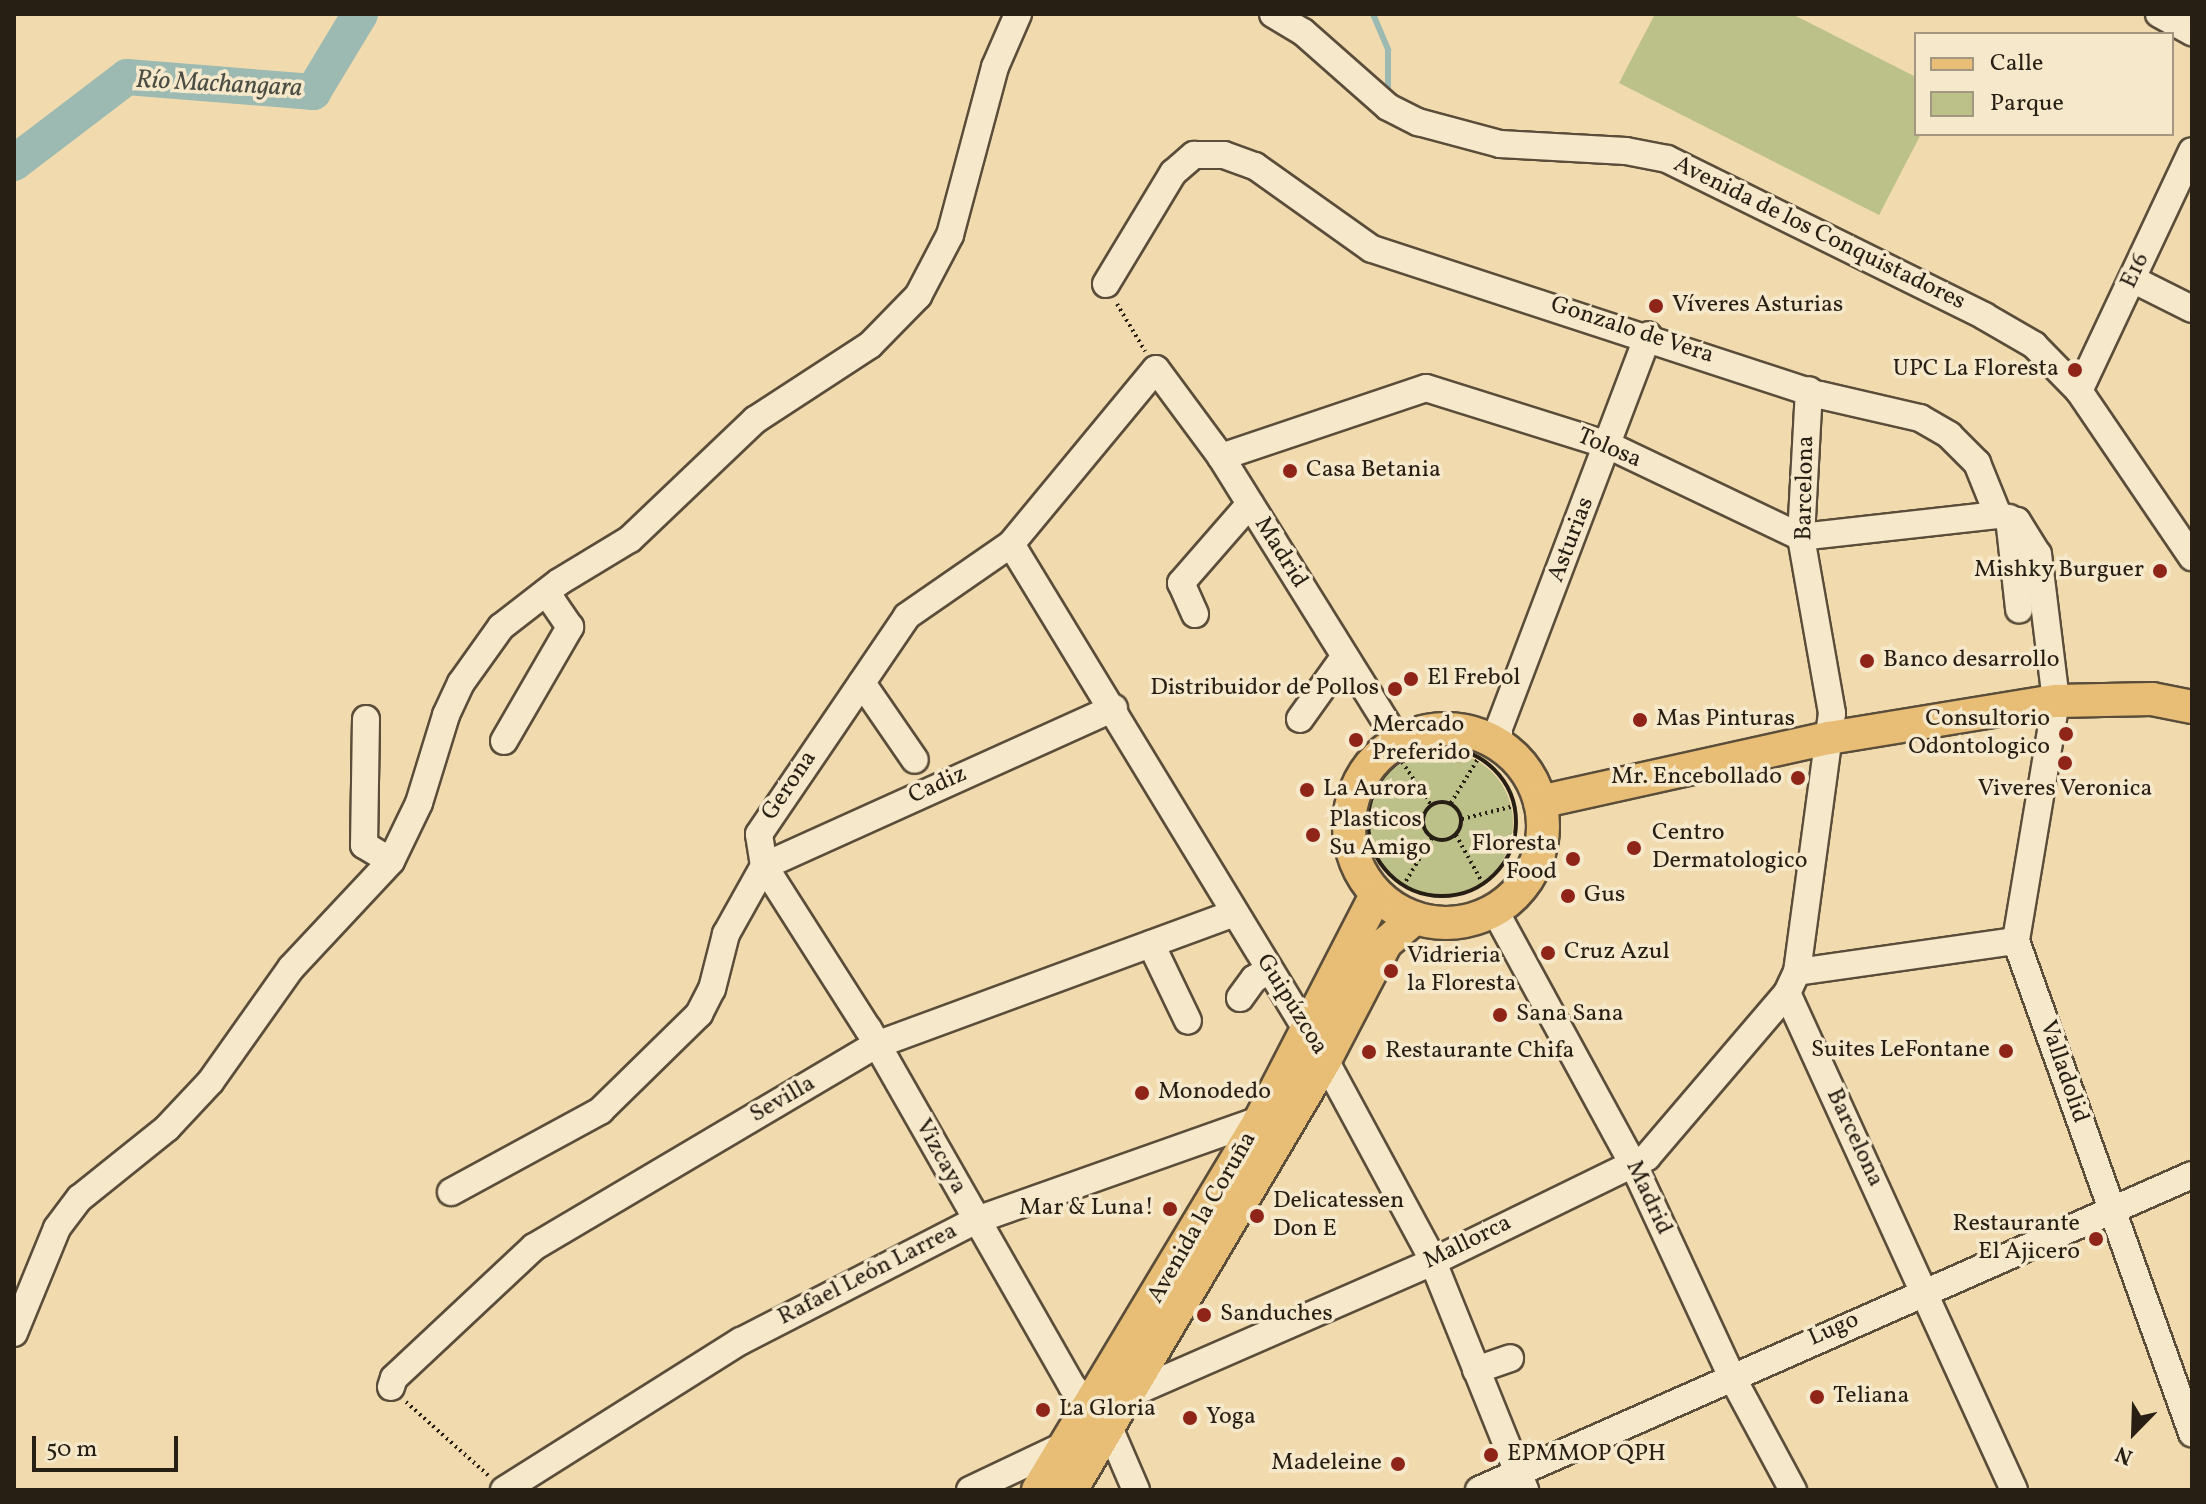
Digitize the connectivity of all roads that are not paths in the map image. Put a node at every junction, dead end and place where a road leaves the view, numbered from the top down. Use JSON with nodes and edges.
{"nodes":[{"id":1,"x":1018,"y":14,"type":"edge"},
{"id":2,"x":1273,"y":14,"type":"edge"},
{"id":3,"x":2159,"y":14,"type":"edge"},
{"id":4,"x":2192,"y":32,"type":"edge"},
{"id":5,"x":2192,"y":151,"type":"edge"},
{"id":6,"x":2132,"y":279,"type":"junction"},
{"id":7,"x":1106,"y":284,"type":"road end"},
{"id":8,"x":2192,"y":309,"type":"edge"},
{"id":9,"x":1648,"y":335,"type":"junction"},
{"id":10,"x":1156,"y":369,"type":"joint"},
{"id":11,"x":1809,"y":390,"type":"junction"},
{"id":12,"x":2079,"y":391,"type":"junction"},
{"id":13,"x":1608,"y":445,"type":"junction"},
{"id":14,"x":1221,"y":457,"type":"junction"},
{"id":15,"x":1250,"y":504,"type":"junction"},
{"id":16,"x":2003,"y":516,"type":"junction"},
{"id":17,"x":2182,"y":520,"type":"edge"},
{"id":18,"x":1801,"y":537,"type":"junction"},
{"id":19,"x":1011,"y":544,"type":"junction"},
{"id":20,"x":2192,"y":557,"type":"edge"},
{"id":21,"x":546,"y":592,"type":"junction"},
{"id":22,"x":2019,"y":609,"type":"dead end"},
{"id":23,"x":1195,"y":614,"type":"dead end"},
{"id":24,"x":1345,"y":656,"type":"junction"},
{"id":25,"x":862,"y":683,"type":"junction"},
{"id":26,"x":2192,"y":688,"type":"edge"},
{"id":27,"x":2152,"y":699,"type":"junction"},
{"id":28,"x":2056,"y":701,"type":"junction"},
{"id":29,"x":2192,"y":707,"type":"edge"},
{"id":30,"x":1114,"y":708,"type":"junction"},
{"id":31,"x":366,"y":719,"type":"dead end"},
{"id":32,"x":1300,"y":719,"type":"dead end"},
{"id":33,"x":1829,"y":738,"type":"junction"},
{"id":34,"x":504,"y":741,"type":"dead end"},
{"id":35,"x":1399,"y":751,"type":"junction"},
{"id":36,"x":1489,"y":751,"type":"junction"},
{"id":37,"x":915,"y":760,"type":"dead end"},
{"id":38,"x":1527,"y":804,"type":"junction"},
{"id":39,"x":391,"y":861,"type":"junction"},
{"id":40,"x":764,"y":866,"type":"junction"},
{"id":41,"x":1390,"y":891,"type":"junction"},
{"id":42,"x":1489,"y":898,"type":"junction"},
{"id":43,"x":1235,"y":913,"type":"junction"},
{"id":44,"x":1415,"y":918,"type":"junction"},
{"id":45,"x":2016,"y":941,"type":"junction"},
{"id":46,"x":1151,"y":944,"type":"junction"},
{"id":47,"x":1269,"y":970,"type":"junction"},
{"id":48,"x":1792,"y":982,"type":"junction"},
{"id":49,"x":1240,"y":998,"type":"dead end"},
{"id":50,"x":1188,"y":1021,"type":"dead end"},
{"id":51,"x":1306,"y":1032,"type":"junction"},
{"id":52,"x":876,"y":1045,"type":"junction"},
{"id":53,"x":1325,"y":1060,"type":"junction"},
{"id":54,"x":1260,"y":1120,"type":"junction"},
{"id":55,"x":1633,"y":1164,"type":"junction"},
{"id":56,"x":2192,"y":1175,"type":"edge"},
{"id":57,"x":451,"y":1192,"type":"dead end"},
{"id":58,"x":2112,"y":1210,"type":"junction"},
{"id":59,"x":974,"y":1221,"type":"junction"},
{"id":60,"x":1432,"y":1262,"type":"junction"},
{"id":61,"x":1924,"y":1290,"type":"junction"},
{"id":62,"x":14,"y":1333,"type":"edge"},
{"id":63,"x":1508,"y":1353,"type":"dead end"},
{"id":64,"x":1474,"y":1365,"type":"junction"},
{"id":65,"x":1731,"y":1375,"type":"junction"},
{"id":66,"x":391,"y":1387,"type":"road end"},
{"id":67,"x":1107,"y":1410,"type":"junction"},
{"id":68,"x":2192,"y":1433,"type":"edge"},
{"id":69,"x":1065,"y":1445,"type":"junction"},
{"id":70,"x":496,"y":1482,"type":"edge"},
{"id":71,"x":1521,"y":1482,"type":"edge"},
{"id":72,"x":970,"y":1490,"type":"edge"},
{"id":73,"x":1038,"y":1490,"type":"edge"},
{"id":74,"x":1071,"y":1490,"type":"edge"},
{"id":75,"x":1136,"y":1490,"type":"edge"},
{"id":76,"x":1479,"y":1490,"type":"edge"},
{"id":77,"x":1793,"y":1490,"type":"edge"},
{"id":78,"x":2014,"y":1490,"type":"edge"}],
"edges":[{"from":1,"to":21,"type":"street"},
{"from":2,"to":12,"type":"street","name":"Avenida de los Conquistadores"},
{"from":3,"to":4,"type":"street"},
{"from":5,"to":6,"type":"street","name":"E16"},
{"from":6,"to":8,"type":"street"},
{"from":6,"to":12,"type":"street","name":"E16"},
{"from":7,"to":9,"type":"street","name":"Gonzalo de Vera"},
{"from":9,"to":11,"type":"street","name":"Gonzalo de Vera"},
{"from":9,"to":13,"type":"street","name":"Asturias"},
{"from":10,"to":14,"type":"street","name":"Madrid"},
{"from":10,"to":19,"type":"street","name":"Gerona"},
{"from":11,"to":16,"type":"street","name":"Gonzalo de Vera"},
{"from":11,"to":18,"type":"street","name":"Barcelona"},
{"from":12,"to":17,"type":"street","name":"Avenida de los Conquistadores"},
{"from":13,"to":14,"type":"street","name":"Tolosa"},
{"from":13,"to":18,"type":"street","name":"Tolosa"},
{"from":13,"to":36,"type":"street","name":"Asturias"},
{"from":14,"to":15,"type":"street","name":"Madrid"},
{"from":15,"to":23,"type":"street"},
{"from":15,"to":24,"type":"street","name":"Madrid"},
{"from":16,"to":18,"type":"street"},
{"from":16,"to":22,"type":"street"},
{"from":16,"to":28,"type":"street","name":"Gonzalo de Vera"},
{"from":17,"to":20,"type":"street","name":"Avenida de los Conquistadores"},
{"from":18,"to":33,"type":"street","name":"Barcelona"},
{"from":19,"to":25,"type":"street","name":"Gerona"},
{"from":19,"to":30,"type":"street","name":"Guipúzcoa"},
{"from":21,"to":34,"type":"street"},
{"from":21,"to":39,"type":"street"},
{"from":24,"to":32,"type":"street"},
{"from":24,"to":35,"type":"street","name":"Madrid"},
{"from":25,"to":37,"type":"street"},
{"from":25,"to":40,"type":"street","name":"Gerona"},
{"from":26,"to":27,"type":"main road"},
{"from":27,"to":28,"type":"main road"},
{"from":27,"to":29,"type":"main road"},
{"from":28,"to":33,"type":"main road"},
{"from":28,"to":45,"type":"street","name":"Valladolid"},
{"from":30,"to":40,"type":"street","name":"Cadiz"},
{"from":30,"to":43,"type":"street","name":"Guipúzcoa"},
{"from":31,"to":39,"type":"street"},
{"from":33,"to":38,"type":"main road"},
{"from":33,"to":48,"type":"street","name":"Barcelona"},
{"from":35,"to":36,"type":"main road"},
{"from":35,"to":41,"type":"main road"},
{"from":36,"to":38,"type":"main road"},
{"from":38,"to":42,"type":"main road"},
{"from":39,"to":62,"type":"street"},
{"from":40,"to":52,"type":"street","name":"Vizcaya"},
{"from":40,"to":57,"type":"street"},
{"from":41,"to":44,"type":"main road"},
{"from":41,"to":51,"type":"main road","name":"Avenida la Coruña"},
{"from":42,"to":44,"type":"main road"},
{"from":42,"to":55,"type":"street","name":"Madrid"},
{"from":43,"to":46,"type":"street","name":"Sevilla"},
{"from":43,"to":47,"type":"street","name":"Guipúzcoa"},
{"from":44,"to":53,"type":"main road","name":"Avenida la Coruña"},
{"from":45,"to":48,"type":"street"},
{"from":45,"to":58,"type":"street","name":"Valladolid"},
{"from":46,"to":50,"type":"street"},
{"from":46,"to":52,"type":"street","name":"Sevilla"},
{"from":47,"to":49,"type":"street"},
{"from":47,"to":51,"type":"street","name":"Guipúzcoa"},
{"from":48,"to":55,"type":"street","name":"Mallorca"},
{"from":48,"to":61,"type":"street","name":"Barcelona"},
{"from":51,"to":53,"type":"street","name":"Guipúzcoa"},
{"from":51,"to":54,"type":"main road","name":"Avenida la Coruña"},
{"from":52,"to":59,"type":"street","name":"Vizcaya"},
{"from":52,"to":66,"type":"street","name":"Sevilla"},
{"from":53,"to":60,"type":"street","name":"Guipúzcoa"},
{"from":53,"to":67,"type":"main road","name":"Avenida la Coruña"},
{"from":54,"to":59,"type":"street","name":"Rafael León Larrea"},
{"from":54,"to":67,"type":"main road","name":"Avenida la Coruña"},
{"from":55,"to":60,"type":"street","name":"Mallorca"},
{"from":55,"to":65,"type":"street","name":"Madrid"},
{"from":56,"to":58,"type":"street","name":"Lugo"},
{"from":58,"to":61,"type":"street","name":"Lugo"},
{"from":58,"to":68,"type":"street","name":"Valladolid"},
{"from":59,"to":67,"type":"street","name":"Vizcaya"},
{"from":59,"to":70,"type":"street","name":"Rafael León Larrea"},
{"from":60,"to":64,"type":"street","name":"Guipúzcoa"},
{"from":60,"to":67,"type":"street","name":"Mallorca"},
{"from":61,"to":65,"type":"street","name":"Lugo"},
{"from":61,"to":78,"type":"street","name":"Barcelona"},
{"from":63,"to":64,"type":"street"},
{"from":64,"to":71,"type":"street","name":"Guipúzcoa"},
{"from":65,"to":71,"type":"street","name":"Lugo"},
{"from":65,"to":77,"type":"street","name":"Madrid"},
{"from":67,"to":69,"type":"main road","name":"Avenida la Coruña"},
{"from":67,"to":74,"type":"main road","name":"Avenida la Coruña"},
{"from":67,"to":75,"type":"street","name":"Vizcaya"},
{"from":69,"to":72,"type":"street"},
{"from":69,"to":73,"type":"main road","name":"Avenida la Coruña"},
{"from":71,"to":76,"type":"street","name":"Lugo"}]}
